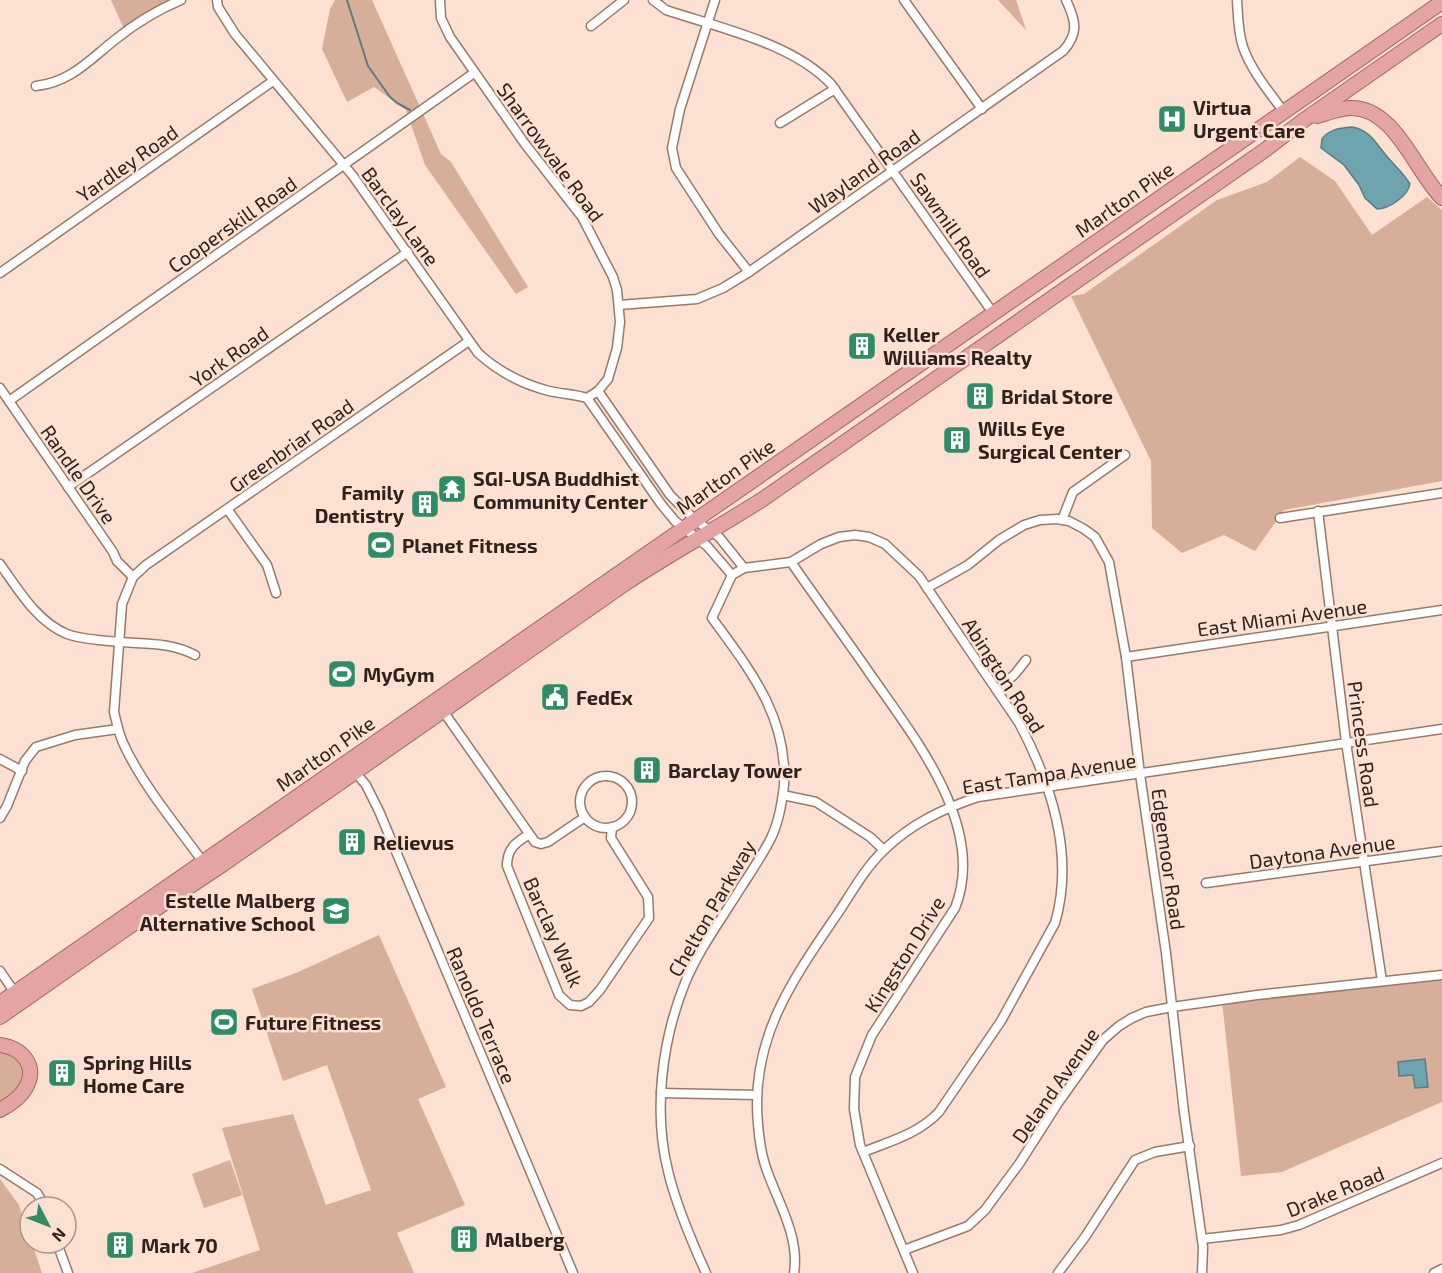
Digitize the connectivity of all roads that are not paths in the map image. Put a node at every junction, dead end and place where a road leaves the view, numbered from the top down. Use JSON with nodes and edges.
{"nodes":[{"id":1,"x":181,"y":0,"type":"edge"},
{"id":2,"x":217,"y":0,"type":"edge"},
{"id":3,"x":440,"y":0,"type":"edge"},
{"id":4,"x":624,"y":0,"type":"edge"},
{"id":5,"x":653,"y":0,"type":"edge"},
{"id":6,"x":715,"y":0,"type":"edge"},
{"id":7,"x":904,"y":0,"type":"edge"},
{"id":8,"x":1066,"y":0,"type":"edge"},
{"id":9,"x":1237,"y":0,"type":"edge"},
{"id":10,"x":1442,"y":2,"type":"edge"},
{"id":11,"x":707,"y":24,"type":"junction"},
{"id":12,"x":1442,"y":24,"type":"edge"},
{"id":13,"x":591,"y":26,"type":"dead end"},
{"id":14,"x":474,"y":73,"type":"junction"},
{"id":15,"x":273,"y":81,"type":"junction"},
{"id":16,"x":36,"y":86,"type":"dead end"},
{"id":17,"x":835,"y":89,"type":"junction"},
{"id":18,"x":982,"y":110,"type":"junction"},
{"id":19,"x":1284,"y":112,"type":"junction"},
{"id":20,"x":1304,"y":120,"type":"junction"},
{"id":21,"x":780,"y":123,"type":"dead end"},
{"id":22,"x":343,"y":165,"type":"junction"},
{"id":23,"x":893,"y":170,"type":"junction"},
{"id":24,"x":1442,"y":198,"type":"edge"},
{"id":25,"x":408,"y":252,"type":"junction"},
{"id":26,"x":749,"y":272,"type":"junction"},
{"id":27,"x":0,"y":273,"type":"edge"},
{"id":28,"x":619,"y":304,"type":"junction"},
{"id":29,"x":993,"y":313,"type":"junction"},
{"id":30,"x":470,"y":341,"type":"junction"},
{"id":31,"x":0,"y":388,"type":"edge"},
{"id":32,"x":593,"y":394,"type":"junction"},
{"id":33,"x":9,"y":401,"type":"junction"},
{"id":34,"x":1125,"y":455,"type":"dead end"},
{"id":35,"x":68,"y":487,"type":"junction"},
{"id":36,"x":1442,"y":493,"type":"edge"},
{"id":37,"x":228,"y":510,"type":"junction"},
{"id":38,"x":1318,"y":512,"type":"junction"},
{"id":39,"x":1280,"y":518,"type":"dead end"},
{"id":40,"x":1062,"y":520,"type":"junction"},
{"id":41,"x":698,"y":530,"type":"junction"},
{"id":42,"x":791,"y":562,"type":"junction"},
{"id":43,"x":0,"y":564,"type":"edge"},
{"id":44,"x":738,"y":571,"type":"junction"},
{"id":45,"x":133,"y":577,"type":"junction"},
{"id":46,"x":927,"y":588,"type":"junction"},
{"id":47,"x":276,"y":593,"type":"dead end"},
{"id":48,"x":1442,"y":610,"type":"edge"},
{"id":49,"x":1331,"y":626,"type":"junction"},
{"id":50,"x":118,"y":642,"type":"junction"},
{"id":51,"x":195,"y":655,"type":"dead end"},
{"id":52,"x":1126,"y":657,"type":"junction"},
{"id":53,"x":1026,"y":660,"type":"dead end"},
{"id":54,"x":997,"y":690,"type":"junction"},
{"id":55,"x":443,"y":711,"type":"junction"},
{"id":56,"x":118,"y":729,"type":"junction"},
{"id":57,"x":1442,"y":729,"type":"edge"},
{"id":58,"x":1346,"y":742,"type":"junction"},
{"id":59,"x":0,"y":759,"type":"edge"},
{"id":60,"x":22,"y":771,"type":"junction"},
{"id":61,"x":355,"y":772,"type":"junction"},
{"id":62,"x":329,"y":774,"type":"junction"},
{"id":63,"x":1140,"y":774,"type":"junction"},
{"id":64,"x":1048,"y":787,"type":"junction"},
{"id":65,"x":783,"y":795,"type":"junction"},
{"id":66,"x":950,"y":806,"type":"junction"},
{"id":67,"x":585,"y":817,"type":"junction"},
{"id":68,"x":0,"y":818,"type":"edge"},
{"id":69,"x":612,"y":827,"type":"junction"},
{"id":70,"x":528,"y":835,"type":"junction"},
{"id":71,"x":884,"y":850,"type":"junction"},
{"id":72,"x":1442,"y":851,"type":"edge"},
{"id":73,"x":203,"y":862,"type":"junction"},
{"id":74,"x":1365,"y":862,"type":"junction"},
{"id":75,"x":222,"y":865,"type":"junction"},
{"id":76,"x":1206,"y":883,"type":"dead end"},
{"id":77,"x":0,"y":971,"type":"edge"},
{"id":78,"x":1442,"y":975,"type":"edge"},
{"id":79,"x":1382,"y":981,"type":"junction"},
{"id":80,"x":15,"y":993,"type":"junction"},
{"id":81,"x":0,"y":1003,"type":"edge"},
{"id":82,"x":1172,"y":1007,"type":"junction"},
{"id":83,"x":0,"y":1017,"type":"edge"},
{"id":84,"x":0,"y":1045,"type":"edge"},
{"id":85,"x":661,"y":1093,"type":"junction"},
{"id":86,"x":757,"y":1095,"type":"junction"},
{"id":87,"x":0,"y":1110,"type":"edge"},
{"id":88,"x":1190,"y":1146,"type":"junction"},
{"id":89,"x":863,"y":1152,"type":"junction"},
{"id":90,"x":1442,"y":1163,"type":"edge"},
{"id":91,"x":0,"y":1169,"type":"edge"},
{"id":92,"x":38,"y":1195,"type":"edge"},
{"id":93,"x":1202,"y":1239,"type":"junction"},
{"id":94,"x":904,"y":1250,"type":"junction"},
{"id":95,"x":61,"y":1255,"type":"edge"},
{"id":96,"x":1442,"y":1269,"type":"edge"},
{"id":97,"x":68,"y":1273,"type":"edge"},
{"id":98,"x":573,"y":1273,"type":"edge"},
{"id":99,"x":706,"y":1273,"type":"edge"},
{"id":100,"x":794,"y":1273,"type":"edge"},
{"id":101,"x":913,"y":1273,"type":"edge"},
{"id":102,"x":1058,"y":1273,"type":"edge"},
{"id":103,"x":1202,"y":1273,"type":"edge"},
{"id":104,"x":1434,"y":1273,"type":"edge"}],
"edges":[{"from":1,"to":16,"type":"street"},
{"from":2,"to":15,"type":"street","name":"Barclay Lane"},
{"from":3,"to":14,"type":"street","name":"Sharrowvale Road"},
{"from":4,"to":13,"type":"street"},
{"from":5,"to":11,"type":"street","name":"Sawmill Road"},
{"from":6,"to":11,"type":"street"},
{"from":7,"to":18,"type":"street"},
{"from":8,"to":18,"type":"street","name":"Wayland Road"},
{"from":9,"to":19,"type":"street"},
{"from":10,"to":19,"type":"highway","name":"Marlton Pike"},
{"from":11,"to":17,"type":"street","name":"Sawmill Road"},
{"from":11,"to":26,"type":"street"},
{"from":12,"to":20,"type":"highway","name":"Marlton Pike"},
{"from":14,"to":22,"type":"street","name":"Cooperskill Road"},
{"from":14,"to":28,"type":"street","name":"Sharrowvale Road"},
{"from":15,"to":22,"type":"street","name":"Barclay Lane"},
{"from":15,"to":27,"type":"street","name":"Yardley Road"},
{"from":17,"to":21,"type":"street"},
{"from":17,"to":23,"type":"street","name":"Sawmill Road"},
{"from":18,"to":23,"type":"street","name":"Wayland Road"},
{"from":19,"to":29,"type":"highway","name":"Marlton Pike"},
{"from":20,"to":24,"type":"highway"},
{"from":20,"to":41,"type":"highway","name":"Marlton Pike"},
{"from":22,"to":25,"type":"street","name":"Barclay Lane"},
{"from":22,"to":33,"type":"street","name":"Cooperskill Road"},
{"from":23,"to":26,"type":"street","name":"Wayland Road"},
{"from":23,"to":29,"type":"street","name":"Sawmill Road"},
{"from":25,"to":30,"type":"street","name":"Barclay Lane"},
{"from":25,"to":35,"type":"street","name":"York Road"},
{"from":26,"to":28,"type":"street","name":"Wayland Road"},
{"from":28,"to":32,"type":"street","name":"Sharrowvale Road"},
{"from":29,"to":41,"type":"highway","name":"Marlton Pike"},
{"from":30,"to":32,"type":"street","name":"Barclay Lane"},
{"from":30,"to":37,"type":"street","name":"Greenbriar Road"},
{"from":31,"to":33,"type":"street","name":"Randle Drive"},
{"from":32,"to":41,"type":"street"},
{"from":32,"to":41,"type":"street"},
{"from":33,"to":35,"type":"street","name":"Randle Drive"},
{"from":34,"to":40,"type":"street"},
{"from":35,"to":45,"type":"street","name":"Randle Drive"},
{"from":36,"to":38,"type":"street"},
{"from":37,"to":45,"type":"street","name":"Greenbriar Road"},
{"from":37,"to":47,"type":"street"},
{"from":38,"to":39,"type":"street"},
{"from":38,"to":49,"type":"street","name":"Princess Road"},
{"from":40,"to":46,"type":"street","name":"Edgemoor Road"},
{"from":40,"to":52,"type":"street","name":"Edgemoor Road"},
{"from":41,"to":44,"type":"street"},
{"from":41,"to":44,"type":"street"},
{"from":41,"to":55,"type":"highway","name":"Marlton Pike"},
{"from":41,"to":62,"type":"highway","name":"Marlton Pike"},
{"from":42,"to":44,"type":"street"},
{"from":42,"to":46,"type":"street","name":"Abington Road"},
{"from":42,"to":66,"type":"street","name":"Kingston Drive"},
{"from":43,"to":50,"type":"street"},
{"from":44,"to":65,"type":"street","name":"Chelton Parkway"},
{"from":45,"to":50,"type":"street"},
{"from":46,"to":54,"type":"street","name":"Abington Road"},
{"from":48,"to":49,"type":"street","name":"East Miami Avenue"},
{"from":49,"to":52,"type":"street","name":"East Miami Avenue"},
{"from":49,"to":58,"type":"street","name":"Princess Road"},
{"from":50,"to":51,"type":"street"},
{"from":50,"to":56,"type":"street"},
{"from":52,"to":63,"type":"street","name":"Edgemoor Road"},
{"from":53,"to":54,"type":"street"},
{"from":54,"to":64,"type":"street","name":"Abington Road"},
{"from":55,"to":61,"type":"highway","name":"Marlton Pike"},
{"from":55,"to":70,"type":"street"},
{"from":56,"to":60,"type":"street"},
{"from":56,"to":73,"type":"street"},
{"from":57,"to":58,"type":"street","name":"East Tampa Avenue"},
{"from":58,"to":63,"type":"street","name":"East Tampa Avenue"},
{"from":58,"to":74,"type":"street","name":"Princess Road"},
{"from":59,"to":60,"type":"street"},
{"from":60,"to":68,"type":"street"},
{"from":61,"to":75,"type":"highway","name":"Marlton Pike"},
{"from":61,"to":98,"type":"street","name":"Ranoldo Terrace"},
{"from":62,"to":73,"type":"highway","name":"Marlton Pike"},
{"from":62,"to":75,"type":"highway"},
{"from":63,"to":64,"type":"street","name":"East Tampa Avenue"},
{"from":63,"to":82,"type":"street","name":"Edgemoor Road"},
{"from":64,"to":66,"type":"street","name":"East Tampa Avenue"},
{"from":64,"to":89,"type":"street","name":"Abington Road"},
{"from":65,"to":71,"type":"street"},
{"from":65,"to":85,"type":"street","name":"Chelton Parkway"},
{"from":66,"to":71,"type":"street","name":"East Tampa Avenue"},
{"from":66,"to":89,"type":"street","name":"Kingston Drive"},
{"from":67,"to":69,"type":"street"},
{"from":67,"to":69,"type":"street"},
{"from":67,"to":70,"type":"street","name":"Barclay Walk"},
{"from":69,"to":70,"type":"street","name":"Barclay Walk"},
{"from":71,"to":86,"type":"street","name":"East Tampa Avenue"},
{"from":72,"to":74,"type":"street","name":"Daytona Avenue"},
{"from":73,"to":80,"type":"highway","name":"Marlton Pike"},
{"from":74,"to":76,"type":"street","name":"Daytona Avenue"},
{"from":74,"to":79,"type":"street","name":"Princess Road"},
{"from":75,"to":83,"type":"highway","name":"Marlton Pike"},
{"from":77,"to":80,"type":"street"},
{"from":78,"to":79,"type":"street","name":"Deland Avenue"},
{"from":79,"to":82,"type":"street","name":"Deland Avenue"},
{"from":80,"to":81,"type":"highway","name":"Marlton Pike"},
{"from":82,"to":88,"type":"street","name":"Edgemoor Road"},
{"from":82,"to":94,"type":"street","name":"Deland Avenue"},
{"from":84,"to":87,"type":"highway"},
{"from":85,"to":86,"type":"street"},
{"from":85,"to":99,"type":"street","name":"Chelton Parkway"},
{"from":86,"to":100,"type":"street","name":"East Tampa Avenue"},
{"from":88,"to":93,"type":"street","name":"Edgemoor Road"},
{"from":88,"to":102,"type":"street"},
{"from":89,"to":94,"type":"street","name":"Kingston Drive"},
{"from":90,"to":93,"type":"street","name":"Drake Road"},
{"from":91,"to":92,"type":"street"},
{"from":93,"to":103,"type":"street","name":"Edgemoor Road"},
{"from":94,"to":101,"type":"street","name":"Kingston Drive"},
{"from":95,"to":97,"type":"street"},
{"from":96,"to":104,"type":"street"}]}
